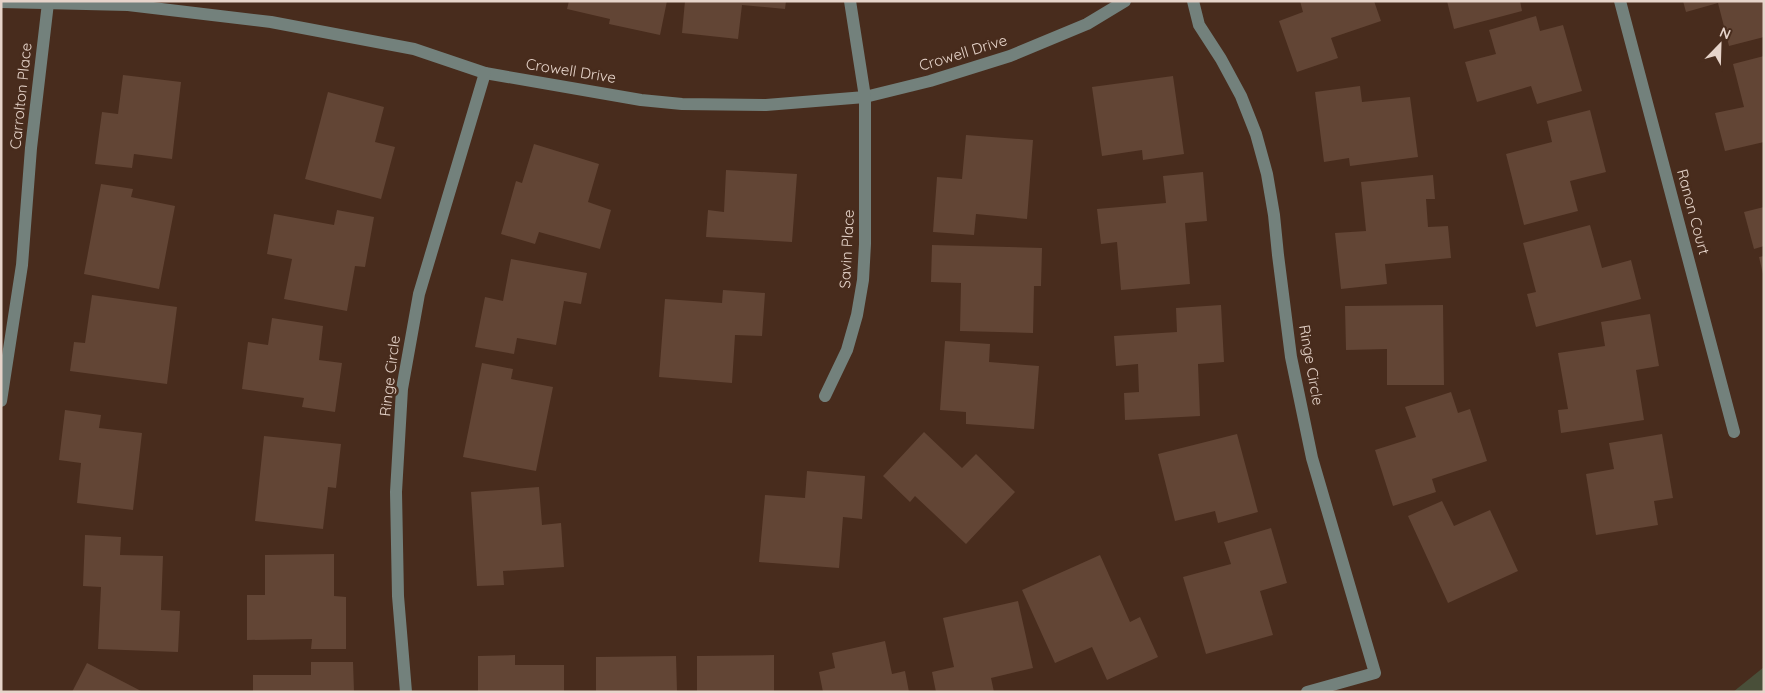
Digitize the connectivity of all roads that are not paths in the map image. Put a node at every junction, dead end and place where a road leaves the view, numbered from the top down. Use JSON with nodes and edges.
{"nodes":[{"id":1,"x":850,"y":1,"type":"edge"},
{"id":2,"x":1124,"y":1,"type":"edge"},
{"id":3,"x":1193,"y":1,"type":"edge"},
{"id":4,"x":1620,"y":1,"type":"edge"},
{"id":5,"x":1,"y":2,"type":"edge"},
{"id":6,"x":48,"y":3,"type":"junction"},
{"id":7,"x":484,"y":74,"type":"junction"},
{"id":8,"x":864,"y":97,"type":"junction"},
{"id":9,"x":825,"y":396,"type":"dead end"},
{"id":10,"x":1,"y":401,"type":"edge"},
{"id":11,"x":1734,"y":432,"type":"dead end"},
{"id":12,"x":406,"y":692,"type":"edge"},
{"id":13,"x":1307,"y":692,"type":"edge"}],
"edges":[{"from":1,"to":8,"type":"street","name":"Savin Place"},
{"from":2,"to":8,"type":"street","name":"Crowell Drive"},
{"from":3,"to":13,"type":"street","name":"Ringe Circle"},
{"from":4,"to":11,"type":"street","name":"Ranon Court"},
{"from":5,"to":6,"type":"street","name":"Crowell Drive"},
{"from":6,"to":7,"type":"street","name":"Crowell Drive"},
{"from":6,"to":10,"type":"street","name":"Carrolton Place"},
{"from":7,"to":8,"type":"street","name":"Crowell Drive"},
{"from":7,"to":12,"type":"street","name":"Ringe Circle"},
{"from":8,"to":9,"type":"street","name":"Savin Place"}]}
